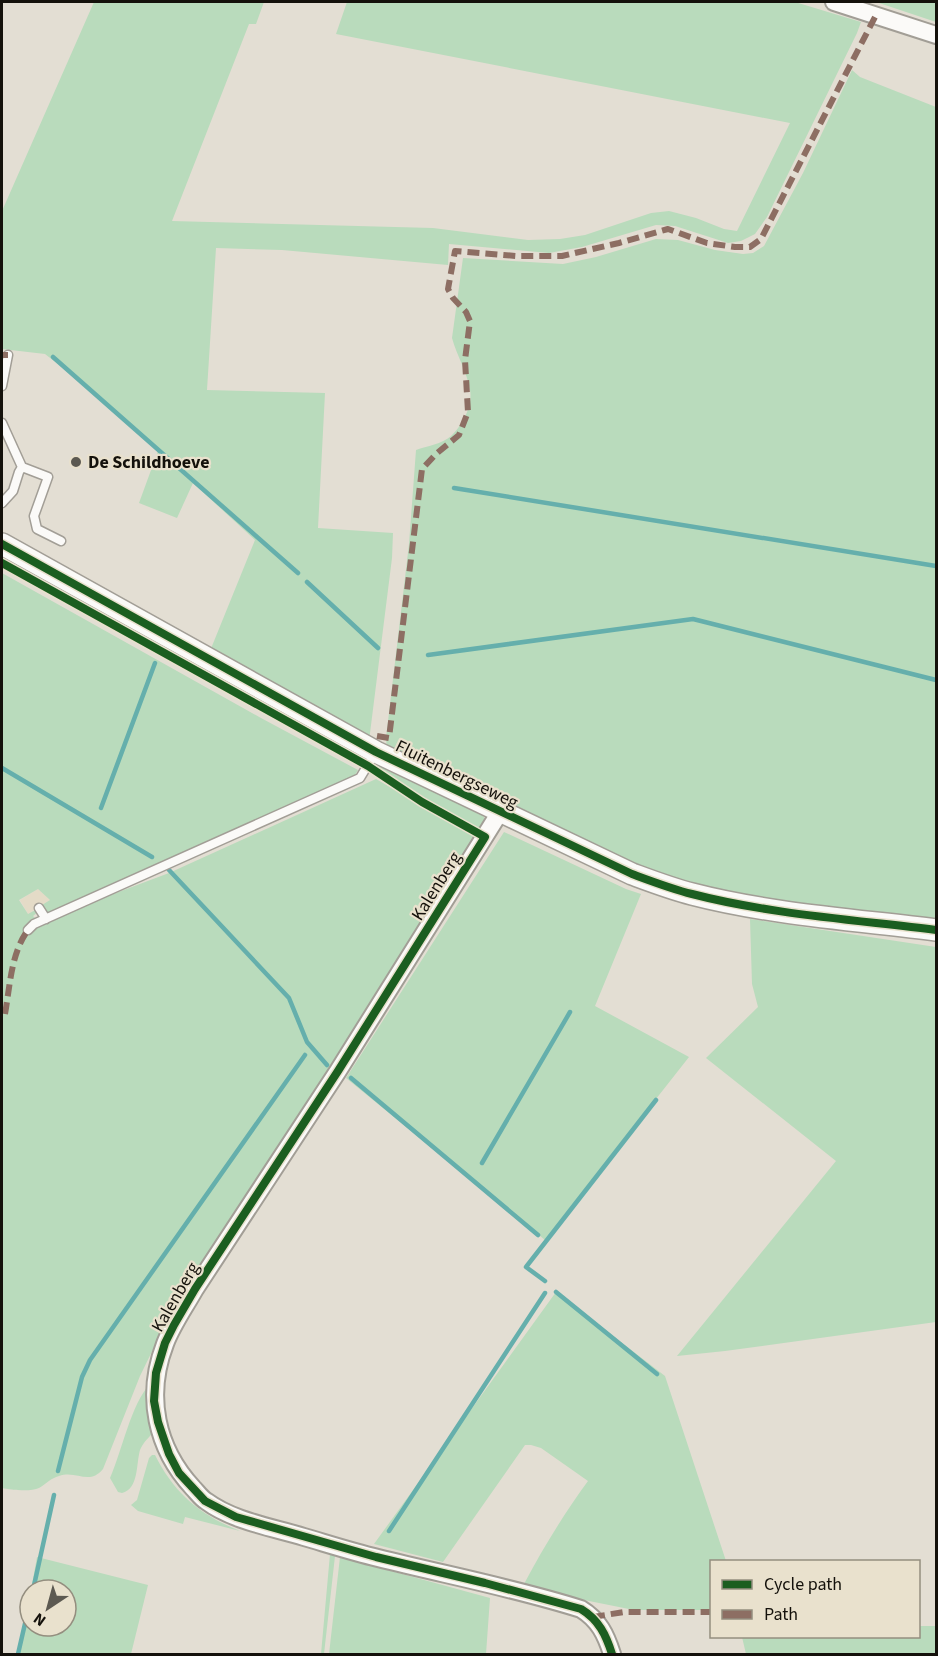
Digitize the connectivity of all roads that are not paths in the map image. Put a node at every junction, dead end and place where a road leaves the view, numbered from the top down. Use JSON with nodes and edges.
{"nodes":[{"id":1,"x":834,"y":2,"type":"edge"},
{"id":2,"x":936,"y":35,"type":"edge"},
{"id":3,"x":8,"y":355,"type":"dead end"},
{"id":4,"x":2,"y":386,"type":"edge"},
{"id":5,"x":2,"y":423,"type":"edge"},
{"id":6,"x":22,"y":467,"type":"junction"},
{"id":7,"x":2,"y":503,"type":"edge"},
{"id":8,"x":61,"y":541,"type":"dead end"},
{"id":9,"x":2,"y":544,"type":"edge"},
{"id":10,"x":376,"y":752,"type":"junction"},
{"id":11,"x":500,"y":812,"type":"junction"},
{"id":12,"x":39,"y":908,"type":"dead end"},
{"id":13,"x":46,"y":919,"type":"junction"},
{"id":14,"x":28,"y":930,"type":"dead end"},
{"id":15,"x":936,"y":930,"type":"edge"},
{"id":16,"x":612,"y":1654,"type":"edge"}],
"edges":[{"from":1,"to":2,"type":"street"},
{"from":3,"to":4,"type":"lane"},
{"from":5,"to":6,"type":"lane"},
{"from":6,"to":7,"type":"lane"},
{"from":6,"to":8,"type":"lane"},
{"from":9,"to":10,"type":"street","name":"Fluitenbergseweg"},
{"from":10,"to":11,"type":"street","name":"Fluitenbergseweg"},
{"from":10,"to":13,"type":"lane"},
{"from":11,"to":15,"type":"street","name":"Fluitenbergseweg"},
{"from":11,"to":16,"type":"street","name":"Kalenberg"},
{"from":12,"to":13,"type":"lane"},
{"from":13,"to":14,"type":"lane"}]}
